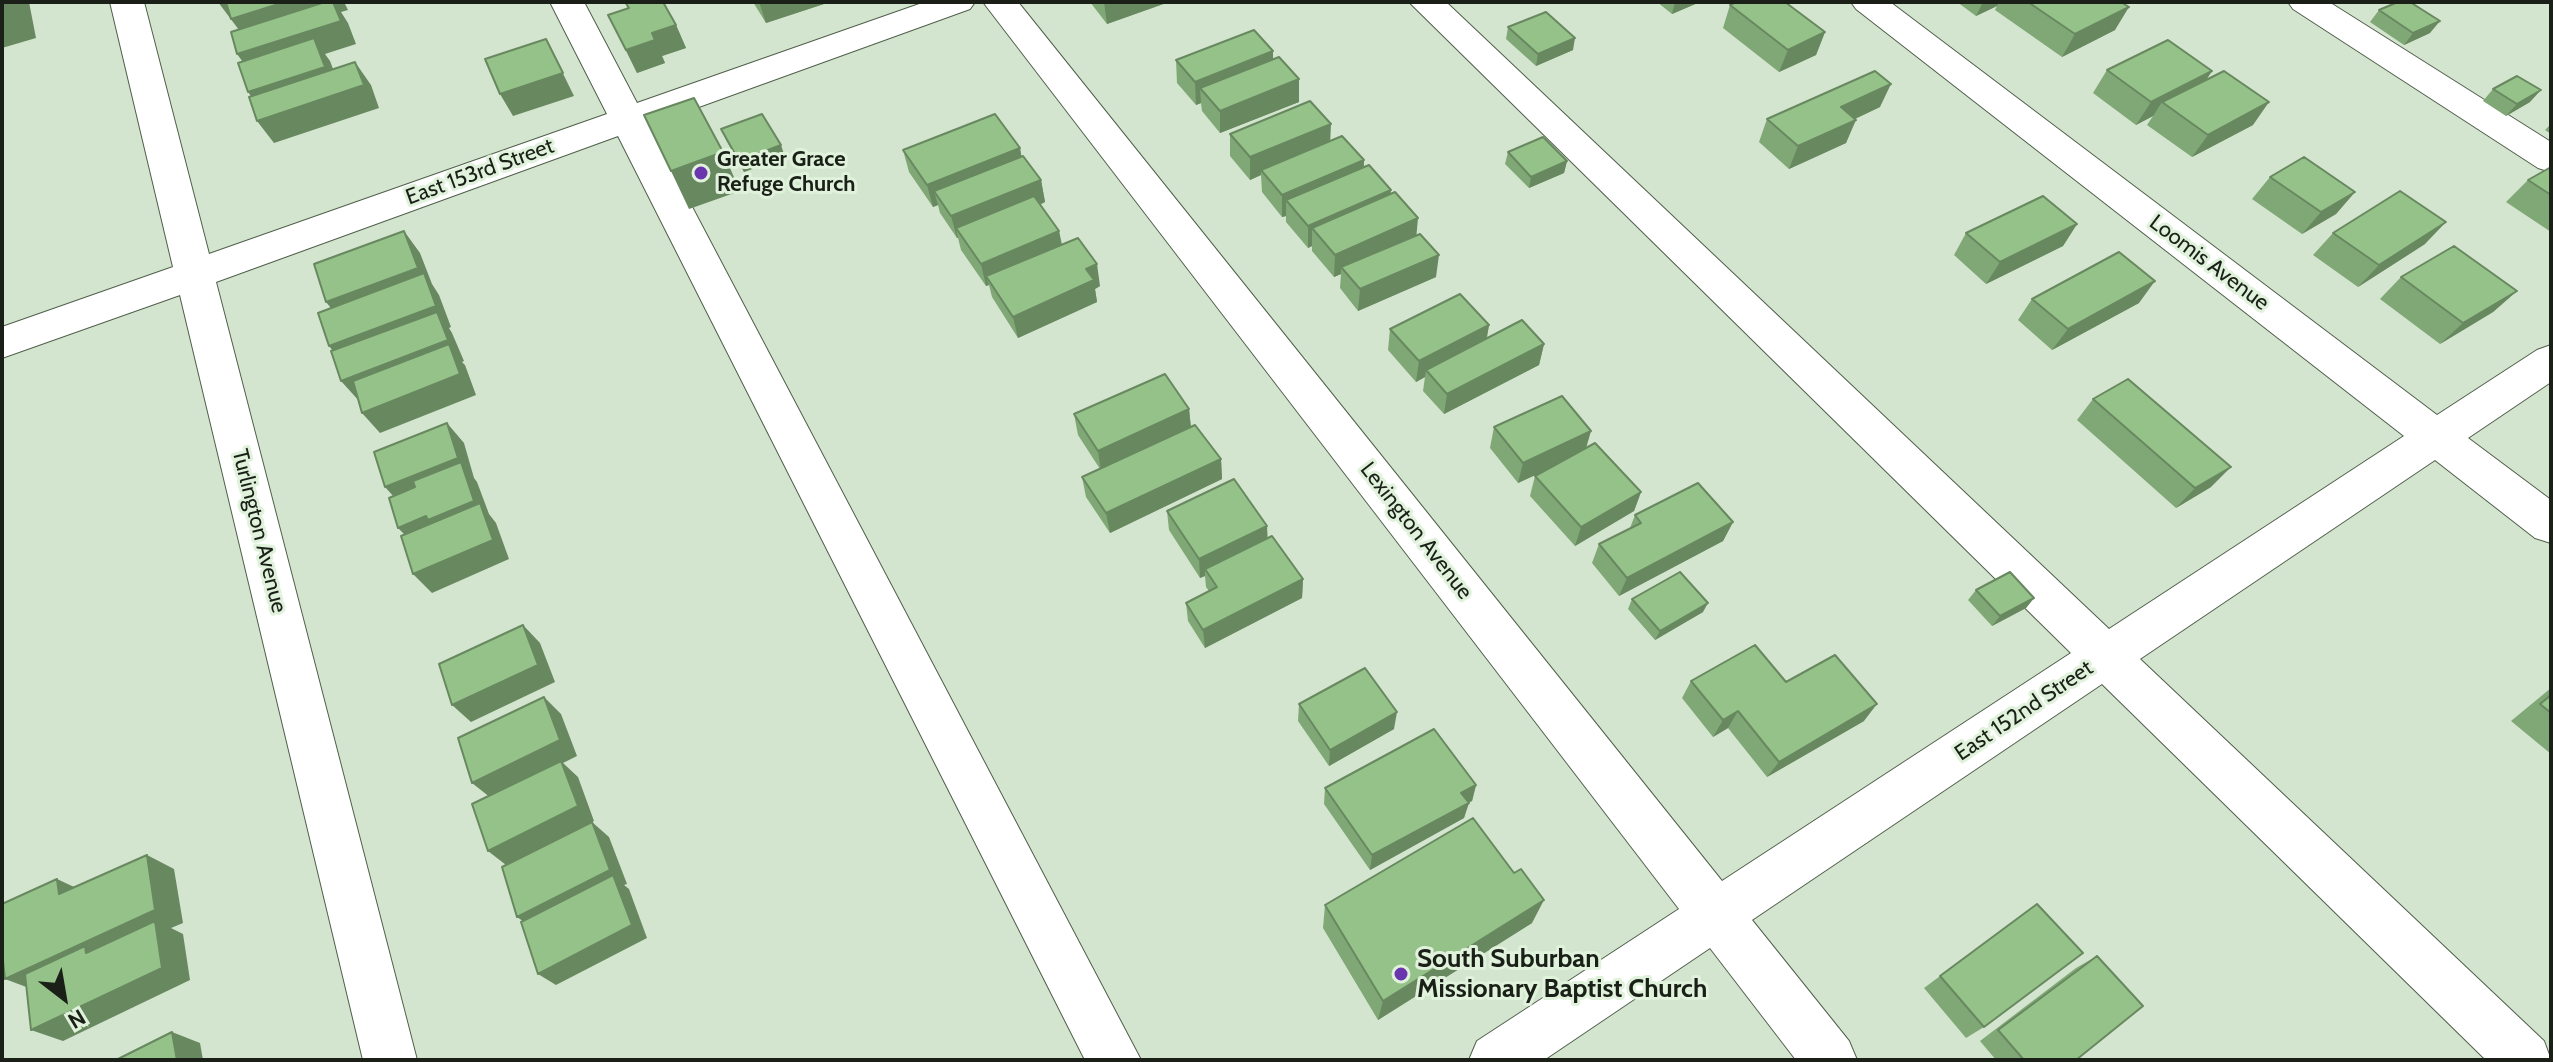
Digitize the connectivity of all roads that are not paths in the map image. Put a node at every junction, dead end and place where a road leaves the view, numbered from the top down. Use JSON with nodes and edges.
{"nodes":[{"id":1,"x":127,"y":2,"type":"edge"},
{"id":2,"x":567,"y":2,"type":"edge"},
{"id":3,"x":958,"y":2,"type":"edge"},
{"id":4,"x":1000,"y":2,"type":"edge"},
{"id":5,"x":1426,"y":2,"type":"edge"},
{"id":6,"x":1868,"y":2,"type":"edge"},
{"id":7,"x":2305,"y":2,"type":"edge"},
{"id":8,"x":628,"y":120,"type":"junction"},
{"id":9,"x":2551,"y":159,"type":"edge"},
{"id":10,"x":194,"y":274,"type":"junction"},
{"id":11,"x":2,"y":343,"type":"edge"},
{"id":12,"x":2551,"y":361,"type":"edge"},
{"id":13,"x":2437,"y":437,"type":"junction"},
{"id":14,"x":2551,"y":525,"type":"edge"},
{"id":15,"x":2106,"y":657,"type":"junction"},
{"id":16,"x":1717,"y":914,"type":"junction"},
{"id":17,"x":390,"y":1060,"type":"edge"},
{"id":18,"x":1114,"y":1060,"type":"edge"},
{"id":19,"x":1496,"y":1060,"type":"edge"},
{"id":20,"x":1830,"y":1060,"type":"edge"},
{"id":21,"x":2525,"y":1060,"type":"edge"}],
"edges":[{"from":1,"to":10,"type":"street","name":"Turlington Avenue"},
{"from":2,"to":8,"type":"street"},
{"from":3,"to":8,"type":"street","name":"East 153rd Street"},
{"from":4,"to":16,"type":"street","name":"Lexington Avenue"},
{"from":5,"to":15,"type":"street"},
{"from":6,"to":13,"type":"street","name":"Loomis Avenue"},
{"from":7,"to":9,"type":"street"},
{"from":8,"to":10,"type":"street","name":"East 153rd Street"},
{"from":8,"to":18,"type":"street"},
{"from":10,"to":11,"type":"street","name":"East 153rd Street"},
{"from":10,"to":17,"type":"street","name":"Turlington Avenue"},
{"from":12,"to":13,"type":"street","name":"East 152nd Street"},
{"from":13,"to":14,"type":"street","name":"Loomis Avenue"},
{"from":13,"to":15,"type":"street","name":"East 152nd Street"},
{"from":15,"to":16,"type":"street","name":"East 152nd Street"},
{"from":15,"to":21,"type":"street"},
{"from":16,"to":19,"type":"street","name":"East 152nd Street"},
{"from":16,"to":20,"type":"street","name":"Lexington Avenue"}]}
